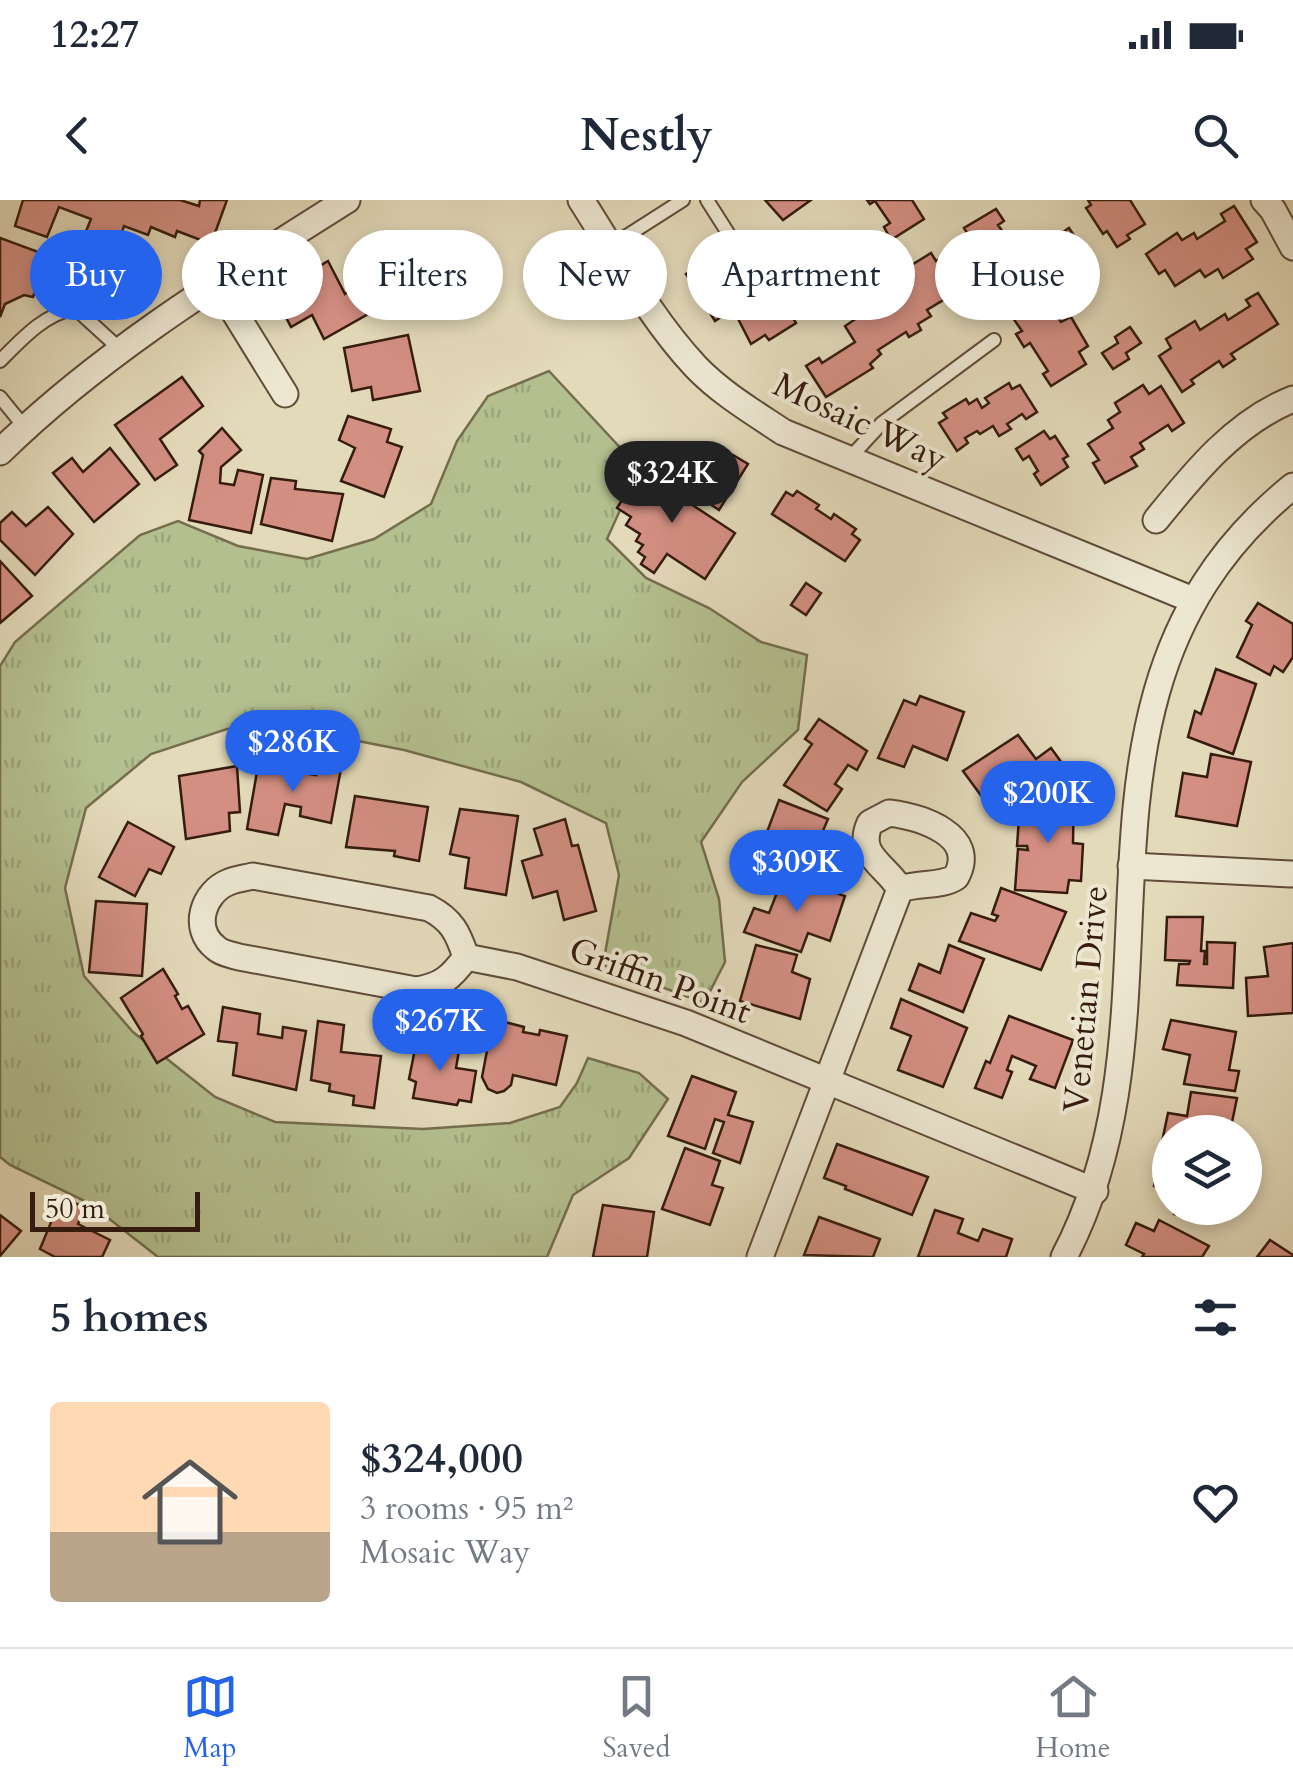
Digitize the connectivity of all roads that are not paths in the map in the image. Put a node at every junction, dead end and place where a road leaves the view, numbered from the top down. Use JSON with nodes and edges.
{"nodes":[{"id":1,"x":581,"y":200,"type":"edge"},
{"id":2,"x":683,"y":200,"type":"edge"},
{"id":3,"x":707,"y":200,"type":"edge"},
{"id":4,"x":1264,"y":200,"type":"edge"},
{"id":5,"x":337,"y":203,"type":"edge"},
{"id":6,"x":297,"y":230,"type":"edge"},
{"id":7,"x":601,"y":230,"type":"edge"},
{"id":8,"x":636,"y":230,"type":"edge"},
{"id":9,"x":726,"y":230,"type":"edge"},
{"id":10,"x":1293,"y":247,"type":"edge"},
{"id":11,"x":182,"y":308,"type":"edge"},
{"id":12,"x":239,"y":320,"type":"edge"},
{"id":13,"x":658,"y":320,"type":"edge"},
{"id":14,"x":994,"y":340,"type":"dead end"},
{"id":15,"x":122,"y":351,"type":"junction"},
{"id":16,"x":0,"y":362,"type":"edge"},
{"id":17,"x":285,"y":394,"type":"dead end"},
{"id":18,"x":0,"y":396,"type":"edge"},
{"id":19,"x":1293,"y":399,"type":"edge"},
{"id":20,"x":26,"y":428,"type":"junction"},
{"id":21,"x":0,"y":452,"type":"edge"},
{"id":22,"x":848,"y":460,"type":"junction"},
{"id":23,"x":1293,"y":486,"type":"edge"},
{"id":24,"x":1156,"y":520,"type":"dead end"},
{"id":25,"x":1193,"y":600,"type":"junction"},
{"id":26,"x":1132,"y":866,"type":"junction"},
{"id":27,"x":1291,"y":874,"type":"edge"},
{"id":28,"x":900,"y":889,"type":"dead end"},
{"id":29,"x":466,"y":957,"type":"junction"},
{"id":30,"x":825,"y":1083,"type":"junction"},
{"id":31,"x":1095,"y":1190,"type":"junction"},
{"id":32,"x":760,"y":1257,"type":"edge"},
{"id":33,"x":1064,"y":1257,"type":"edge"}],
"edges":[{"from":1,"to":7,"type":"street","name":"Mosaic Way"},
{"from":2,"to":8,"type":"lane"},
{"from":3,"to":9,"type":"lane"},
{"from":4,"to":10,"type":"street"},
{"from":5,"to":6,"type":"street"},
{"from":11,"to":15,"type":"street"},
{"from":12,"to":17,"type":"street"},
{"from":13,"to":22,"type":"street","name":"Mosaic Way"},
{"from":14,"to":22,"type":"lane"},
{"from":15,"to":16,"type":"lane"},
{"from":15,"to":20,"type":"street"},
{"from":18,"to":20,"type":"lane"},
{"from":19,"to":24,"type":"street"},
{"from":20,"to":21,"type":"street"},
{"from":22,"to":25,"type":"street","name":"Mosaic Way"},
{"from":23,"to":25,"type":"street","name":"Venetian Drive"},
{"from":25,"to":26,"type":"street","name":"Venetian Drive"},
{"from":26,"to":27,"type":"street"},
{"from":26,"to":31,"type":"street","name":"Venetian Drive"},
{"from":28,"to":30,"type":"street"},
{"from":29,"to":29,"type":"street"},
{"from":29,"to":30,"type":"street","name":"Griffin Point"},
{"from":30,"to":31,"type":"street","name":"Griffin Point"},
{"from":30,"to":32,"type":"street"},
{"from":31,"to":33,"type":"street","name":"Venetian Drive"}]}
